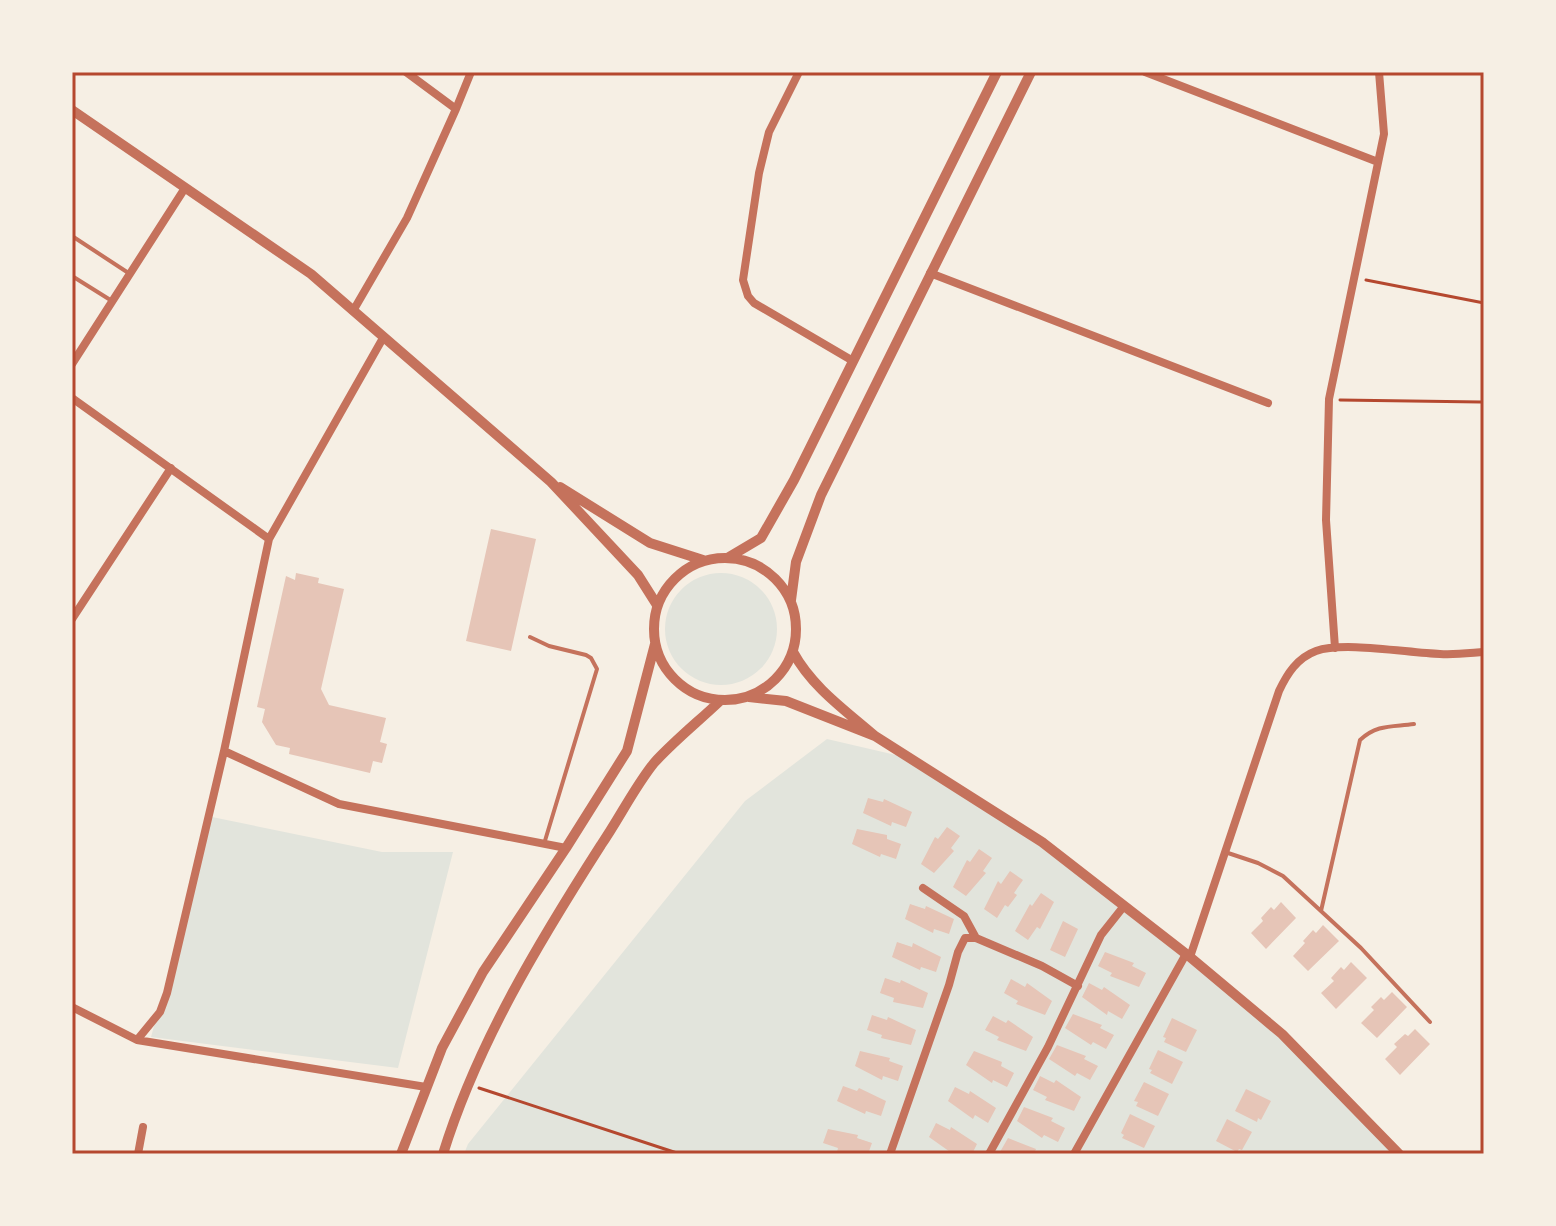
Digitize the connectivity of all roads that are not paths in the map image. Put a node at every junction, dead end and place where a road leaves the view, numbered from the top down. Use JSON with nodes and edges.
{"nodes":[{"id":1,"x":406,"y":72,"type":"edge"},
{"id":2,"x":471,"y":72,"type":"edge"},
{"id":3,"x":799,"y":72,"type":"edge"},
{"id":4,"x":997,"y":72,"type":"edge"},
{"id":5,"x":1031,"y":72,"type":"edge"},
{"id":6,"x":1145,"y":72,"type":"edge"},
{"id":7,"x":1379,"y":72,"type":"edge"},
{"id":8,"x":456,"y":109,"type":"junction"},
{"id":9,"x":72,"y":110,"type":"edge"},
{"id":10,"x":1378,"y":162,"type":"junction"},
{"id":11,"x":185,"y":188,"type":"junction"},
{"id":12,"x":72,"y":236,"type":"edge"},
{"id":13,"x":930,"y":273,"type":"junction"},
{"id":14,"x":130,"y":274,"type":"junction"},
{"id":15,"x":72,"y":276,"type":"edge"},
{"id":16,"x":112,"y":301,"type":"junction"},
{"id":17,"x":353,"y":311,"type":"junction"},
{"id":18,"x":383,"y":338,"type":"junction"},
{"id":19,"x":853,"y":361,"type":"junction"},
{"id":20,"x":72,"y":364,"type":"edge"},
{"id":21,"x":72,"y":398,"type":"edge"},
{"id":22,"x":1268,"y":403,"type":"dead end"},
{"id":23,"x":171,"y":468,"type":"junction"},
{"id":24,"x":551,"y":482,"type":"junction"},
{"id":25,"x":269,"y":539,"type":"junction"},
{"id":26,"x":729,"y":557,"type":"junction"},
{"id":27,"x":703,"y":560,"type":"junction"},
{"id":28,"x":791,"y":600,"type":"junction"},
{"id":29,"x":657,"y":605,"type":"junction"},
{"id":30,"x":72,"y":619,"type":"edge"},
{"id":31,"x":530,"y":637,"type":"dead end"},
{"id":32,"x":655,"y":644,"type":"junction"},
{"id":33,"x":1335,"y":648,"type":"junction"},
{"id":34,"x":793,"y":652,"type":"junction"},
{"id":35,"x":1484,"y":652,"type":"edge"},
{"id":36,"x":747,"y":697,"type":"junction"},
{"id":37,"x":721,"y":700,"type":"junction"},
{"id":38,"x":1414,"y":724,"type":"dead end"},
{"id":39,"x":875,"y":736,"type":"junction"},
{"id":40,"x":224,"y":751,"type":"junction"},
{"id":41,"x":544,"y":844,"type":"junction"},
{"id":42,"x":566,"y":848,"type":"junction"},
{"id":43,"x":1225,"y":852,"type":"junction"},
{"id":44,"x":923,"y":888,"type":"dead end"},
{"id":45,"x":1124,"y":906,"type":"junction"},
{"id":46,"x":1321,"y":911,"type":"junction"},
{"id":47,"x":976,"y":938,"type":"junction"},
{"id":48,"x":1188,"y":956,"type":"junction"},
{"id":49,"x":1078,"y":986,"type":"junction"},
{"id":50,"x":72,"y":1007,"type":"edge"},
{"id":51,"x":1430,"y":1022,"type":"dead end"},
{"id":52,"x":137,"y":1040,"type":"junction"},
{"id":53,"x":426,"y":1087,"type":"junction"},
{"id":54,"x":143,"y":1127,"type":"dead end"},
{"id":55,"x":138,"y":1154,"type":"edge"},
{"id":56,"x":401,"y":1154,"type":"edge"},
{"id":57,"x":443,"y":1154,"type":"edge"},
{"id":58,"x":890,"y":1154,"type":"edge"},
{"id":59,"x":989,"y":1154,"type":"edge"},
{"id":60,"x":1074,"y":1154,"type":"edge"},
{"id":61,"x":1399,"y":1154,"type":"edge"}],
"edges":[{"from":1,"to":8,"type":"street"},
{"from":2,"to":8,"type":"street"},
{"from":3,"to":19,"type":"street"},
{"from":4,"to":19,"type":"street"},
{"from":5,"to":13,"type":"street"},
{"from":6,"to":10,"type":"street"},
{"from":7,"to":10,"type":"street"},
{"from":8,"to":17,"type":"street"},
{"from":9,"to":11,"type":"street"},
{"from":10,"to":33,"type":"street"},
{"from":11,"to":14,"type":"street"},
{"from":11,"to":17,"type":"street"},
{"from":12,"to":14,"type":"lane"},
{"from":13,"to":22,"type":"street"},
{"from":13,"to":28,"type":"street"},
{"from":14,"to":16,"type":"street"},
{"from":15,"to":16,"type":"lane"},
{"from":16,"to":20,"type":"street"},
{"from":17,"to":18,"type":"street"},
{"from":18,"to":24,"type":"street"},
{"from":18,"to":25,"type":"street"},
{"from":19,"to":26,"type":"street"},
{"from":21,"to":23,"type":"street"},
{"from":23,"to":25,"type":"street"},
{"from":23,"to":30,"type":"street"},
{"from":24,"to":27,"type":"street"},
{"from":24,"to":29,"type":"street"},
{"from":25,"to":40,"type":"street"},
{"from":26,"to":27,"type":"street"},
{"from":26,"to":28,"type":"street"},
{"from":27,"to":29,"type":"street"},
{"from":28,"to":34,"type":"street"},
{"from":29,"to":32,"type":"street"},
{"from":31,"to":41,"type":"lane"},
{"from":32,"to":37,"type":"street"},
{"from":32,"to":42,"type":"street"},
{"from":33,"to":35,"type":"street"},
{"from":33,"to":43,"type":"street"},
{"from":34,"to":36,"type":"street"},
{"from":34,"to":39,"type":"street"},
{"from":36,"to":37,"type":"street"},
{"from":36,"to":39,"type":"street"},
{"from":37,"to":57,"type":"street"},
{"from":38,"to":46,"type":"lane"},
{"from":39,"to":45,"type":"street"},
{"from":40,"to":41,"type":"street"},
{"from":40,"to":52,"type":"street"},
{"from":41,"to":42,"type":"street"},
{"from":42,"to":53,"type":"street"},
{"from":43,"to":46,"type":"lane"},
{"from":43,"to":48,"type":"street"},
{"from":44,"to":47,"type":"street"},
{"from":45,"to":48,"type":"street"},
{"from":45,"to":49,"type":"street"},
{"from":46,"to":51,"type":"lane"},
{"from":47,"to":49,"type":"street"},
{"from":47,"to":58,"type":"street"},
{"from":48,"to":60,"type":"street"},
{"from":48,"to":61,"type":"street"},
{"from":49,"to":59,"type":"street"},
{"from":50,"to":52,"type":"street"},
{"from":52,"to":53,"type":"street"},
{"from":53,"to":56,"type":"street"},
{"from":54,"to":55,"type":"street"}]}
